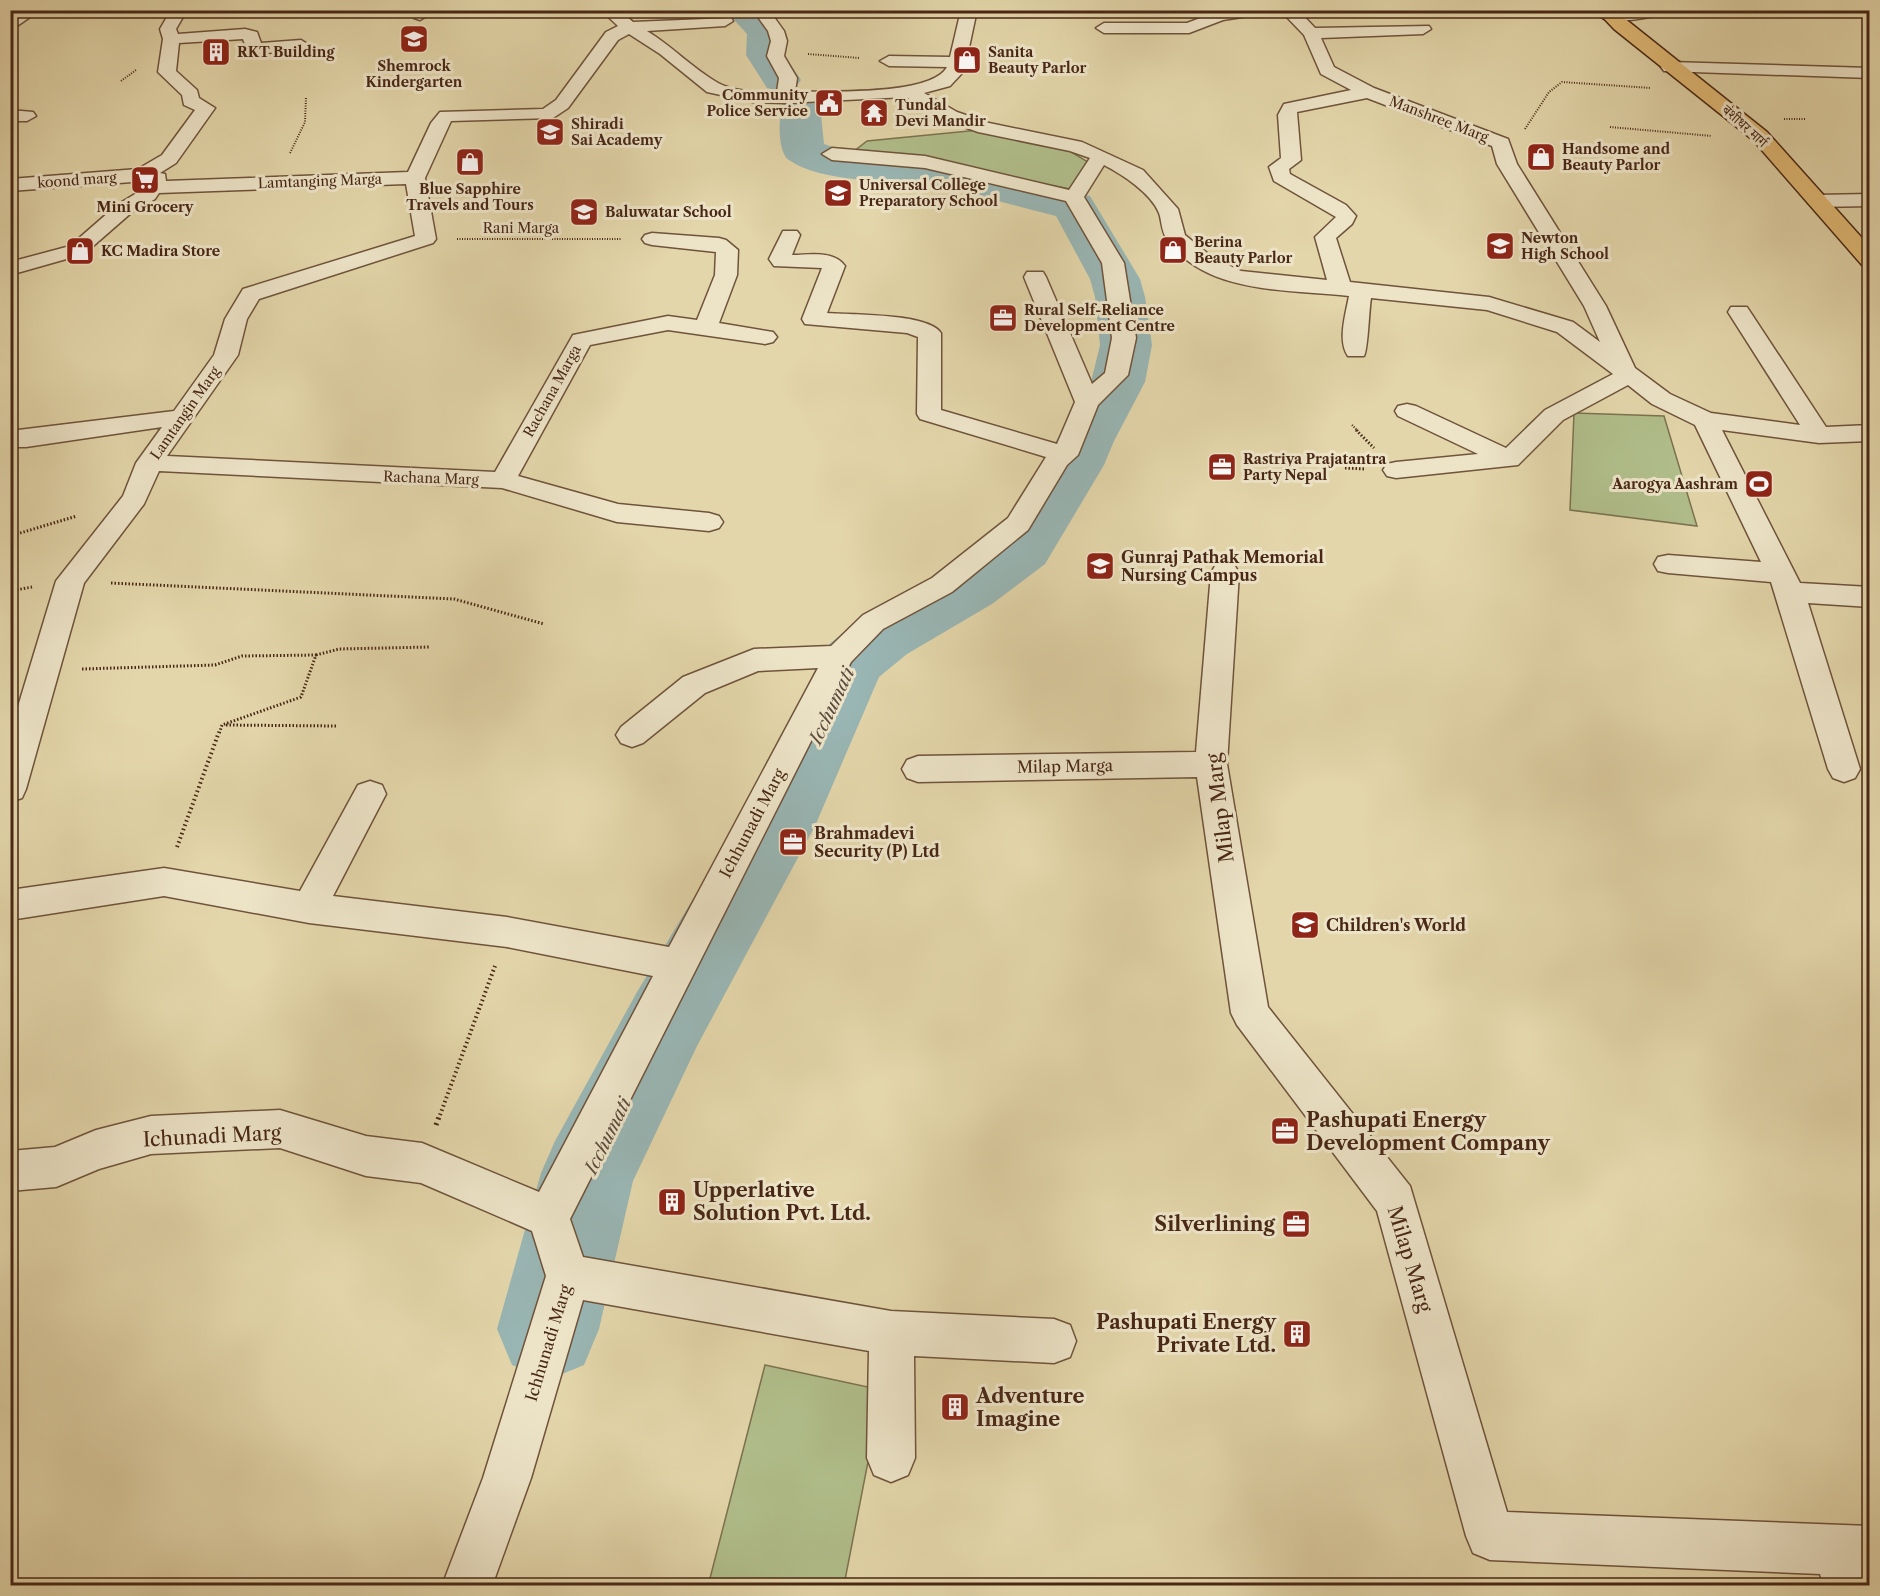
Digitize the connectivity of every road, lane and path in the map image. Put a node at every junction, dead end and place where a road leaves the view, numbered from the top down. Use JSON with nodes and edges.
{"nodes":[{"id":1,"x":20,"y":10,"type":"edge"},
{"id":2,"x":178,"y":10,"type":"edge"},
{"id":3,"x":609,"y":10,"type":"edge"},
{"id":4,"x":761,"y":10,"type":"edge"},
{"id":5,"x":969,"y":10,"type":"edge"},
{"id":6,"x":1255,"y":10,"type":"edge"},
{"id":7,"x":1660,"y":10,"type":"edge"},
{"id":8,"x":1607,"y":14,"type":"edge"},
{"id":9,"x":1276,"y":16,"type":"edge"},
{"id":10,"x":725,"y":21,"type":"dead end"},
{"id":11,"x":10,"y":26,"type":"edge"},
{"id":12,"x":629,"y":27,"type":"junction"},
{"id":13,"x":1104,"y":28,"type":"dead end"},
{"id":14,"x":1423,"y":29,"type":"dead end"},
{"id":15,"x":1311,"y":33,"type":"junction"},
{"id":16,"x":171,"y":39,"type":"junction"},
{"id":17,"x":301,"y":45,"type":"dead end"},
{"id":18,"x":774,"y":51,"type":"junction"},
{"id":19,"x":889,"y":61,"type":"joint"},
{"id":20,"x":956,"y":62,"type":"junction"},
{"id":21,"x":1670,"y":67,"type":"junction"},
{"id":22,"x":1327,"y":70,"type":"junction"},
{"id":23,"x":1869,"y":73,"type":"edge"},
{"id":24,"x":1701,"y":89,"type":"junction"},
{"id":25,"x":909,"y":92,"type":"junction"},
{"id":26,"x":1368,"y":92,"type":"junction"},
{"id":27,"x":306,"y":97,"type":"dead end"},
{"id":28,"x":785,"y":98,"type":"junction"},
{"id":29,"x":1610,"y":127,"type":"dead end"},
{"id":30,"x":1760,"y":136,"type":"junction"},
{"id":31,"x":1501,"y":143,"type":"junction"},
{"id":32,"x":832,"y":154,"type":"dead end"},
{"id":33,"x":1101,"y":156,"type":"junction"},
{"id":34,"x":415,"y":178,"type":"junction"},
{"id":35,"x":149,"y":181,"type":"junction"},
{"id":36,"x":273,"y":182,"type":"junction"},
{"id":37,"x":10,"y":185,"type":"edge"},
{"id":38,"x":1074,"y":197,"type":"junction"},
{"id":39,"x":1869,"y":200,"type":"edge"},
{"id":40,"x":1816,"y":201,"type":"junction"},
{"id":41,"x":790,"y":235,"type":"dead end"},
{"id":42,"x":426,"y":239,"type":"junction"},
{"id":43,"x":652,"y":239,"type":"joint"},
{"id":44,"x":1866,"y":255,"type":"edge"},
{"id":45,"x":10,"y":269,"type":"edge"},
{"id":46,"x":1035,"y":277,"type":"dead end"},
{"id":47,"x":1351,"y":288,"type":"junction"},
{"id":48,"x":1739,"y":312,"type":"dead end"},
{"id":49,"x":705,"y":329,"type":"junction"},
{"id":50,"x":765,"y":337,"type":"dead end"},
{"id":51,"x":1356,"y":351,"type":"dead end"},
{"id":52,"x":1627,"y":376,"type":"junction"},
{"id":53,"x":1087,"y":402,"type":"junction"},
{"id":54,"x":1407,"y":411,"type":"dead end"},
{"id":55,"x":182,"y":417,"type":"junction"},
{"id":56,"x":1705,"y":420,"type":"junction"},
{"id":57,"x":1869,"y":433,"type":"edge"},
{"id":58,"x":1820,"y":435,"type":"junction"},
{"id":59,"x":10,"y":439,"type":"edge"},
{"id":60,"x":1065,"y":455,"type":"junction"},
{"id":61,"x":1509,"y":459,"type":"junction"},
{"id":62,"x":150,"y":464,"type":"junction"},
{"id":63,"x":1396,"y":470,"type":"dead end"},
{"id":64,"x":504,"y":480,"type":"junction"},
{"id":65,"x":135,"y":498,"type":"junction"},
{"id":66,"x":709,"y":522,"type":"dead end"},
{"id":67,"x":10,"y":536,"type":"edge"},
{"id":68,"x":1668,"y":564,"type":"dead end"},
{"id":69,"x":1225,"y":573,"type":"dead end"},
{"id":70,"x":70,"y":581,"type":"junction"},
{"id":71,"x":1785,"y":582,"type":"junction"},
{"id":72,"x":1869,"y":597,"type":"edge"},
{"id":73,"x":544,"y":624,"type":"dead end"},
{"id":74,"x":430,"y":647,"type":"dead end"},
{"id":75,"x":316,"y":655,"type":"junction"},
{"id":76,"x":839,"y":657,"type":"junction"},
{"id":77,"x":44,"y":670,"type":"junction"},
{"id":78,"x":222,"y":725,"type":"junction"},
{"id":79,"x":336,"y":726,"type":"dead end"},
{"id":80,"x":632,"y":735,"type":"dead end"},
{"id":81,"x":1211,"y":764,"type":"junction"},
{"id":82,"x":918,"y":769,"type":"dead end"},
{"id":83,"x":1844,"y":769,"type":"dead end"},
{"id":84,"x":10,"y":789,"type":"edge"},
{"id":85,"x":370,"y":794,"type":"dead end"},
{"id":86,"x":164,"y":882,"type":"junction"},
{"id":87,"x":10,"y":905,"type":"edge"},
{"id":88,"x":309,"y":908,"type":"junction"},
{"id":89,"x":507,"y":932,"type":"junction"},
{"id":90,"x":678,"y":965,"type":"junction"},
{"id":91,"x":422,"y":1163,"type":"junction"},
{"id":92,"x":10,"y":1171,"type":"edge"},
{"id":93,"x":548,"y":1217,"type":"junction"},
{"id":94,"x":568,"y":1276,"type":"junction"},
{"id":95,"x":891,"y":1333,"type":"junction"},
{"id":96,"x":1054,"y":1341,"type":"dead end"},
{"id":97,"x":891,"y":1458,"type":"dead end"},
{"id":98,"x":1852,"y":1562,"type":"edge"},
{"id":99,"x":466,"y":1586,"type":"edge"}],
"edges":[{"from":1,"to":11,"type":"street"},
{"from":2,"to":16,"type":"street"},
{"from":3,"to":12,"type":"street"},
{"from":4,"to":18,"type":"street"},
{"from":5,"to":20,"type":"street"},
{"from":6,"to":13,"type":"street"},
{"from":7,"to":8,"type":"street"},
{"from":8,"to":21,"type":"main road","name":"बंशीधर मार्ग"},
{"from":9,"to":15,"type":"street"},
{"from":9,"to":22,"type":"street","name":"Manshree Marg"},
{"from":10,"to":12,"type":"street"},
{"from":12,"to":28,"type":"street"},
{"from":12,"to":34,"type":"street"},
{"from":14,"to":15,"type":"street"},
{"from":15,"to":22,"type":"street"},
{"from":16,"to":17,"type":"street"},
{"from":16,"to":35,"type":"street"},
{"from":18,"to":19,"type":"path"},
{"from":18,"to":28,"type":"street"},
{"from":19,"to":20,"type":"street"},
{"from":20,"to":25,"type":"street"},
{"from":21,"to":23,"type":"street"},
{"from":21,"to":24,"type":"main road","name":"बंशीधर मार्ग"},
{"from":22,"to":26,"type":"street","name":"Manshree Marg"},
{"from":24,"to":30,"type":"main road","name":"बंशीधर मार्ग"},
{"from":24,"to":31,"type":"path"},
{"from":25,"to":28,"type":"street"},
{"from":25,"to":33,"type":"street"},
{"from":26,"to":31,"type":"street","name":"Manshree Marg"},
{"from":26,"to":47,"type":"street"},
{"from":27,"to":36,"type":"path"},
{"from":29,"to":30,"type":"path"},
{"from":30,"to":40,"type":"main road","name":"बंशीधर मार्ग"},
{"from":31,"to":52,"type":"street","name":"Manshree Marg"},
{"from":32,"to":38,"type":"street"},
{"from":33,"to":38,"type":"street"},
{"from":33,"to":47,"type":"street"},
{"from":34,"to":36,"type":"street","name":"Lamtanging Marga"},
{"from":34,"to":42,"type":"street"},
{"from":35,"to":36,"type":"street","name":"Lamtanging Marga"},
{"from":35,"to":37,"type":"street","name":"koond marg"},
{"from":35,"to":45,"type":"street"},
{"from":38,"to":53,"type":"street","name":"Ichhunadi Marg"},
{"from":39,"to":40,"type":"street"},
{"from":40,"to":44,"type":"main road","name":"बंशीधर मार्ग"},
{"from":41,"to":60,"type":"street"},
{"from":42,"to":43,"type":"path","name":"Rani Marga"},
{"from":42,"to":55,"type":"street","name":"Lamtangin Marg"},
{"from":43,"to":49,"type":"street"},
{"from":46,"to":53,"type":"street"},
{"from":47,"to":51,"type":"street"},
{"from":47,"to":52,"type":"street"},
{"from":48,"to":58,"type":"street"},
{"from":49,"to":50,"type":"street","name":"Rachana Marga"},
{"from":49,"to":64,"type":"street","name":"Rachana Marga"},
{"from":52,"to":56,"type":"street"},
{"from":52,"to":61,"type":"street"},
{"from":53,"to":60,"type":"street","name":"Ichhunadi Marg"},
{"from":54,"to":61,"type":"street"},
{"from":55,"to":59,"type":"street"},
{"from":55,"to":62,"type":"street","name":"Lamtangin Marg"},
{"from":56,"to":58,"type":"street"},
{"from":56,"to":71,"type":"street"},
{"from":57,"to":58,"type":"street"},
{"from":60,"to":76,"type":"street","name":"Ichhunadi Marg"},
{"from":61,"to":63,"type":"street"},
{"from":62,"to":64,"type":"street","name":"Rachana Marg"},
{"from":62,"to":65,"type":"street","name":"Lamtangin Marg"},
{"from":64,"to":66,"type":"street","name":"Rachana Marg"},
{"from":65,"to":67,"type":"path"},
{"from":65,"to":70,"type":"street","name":"Lamtangin Marg"},
{"from":68,"to":71,"type":"street"},
{"from":69,"to":81,"type":"street","name":"Milap Marg"},
{"from":70,"to":73,"type":"path"},
{"from":70,"to":77,"type":"street","name":"Lamtangin Marg"},
{"from":71,"to":72,"type":"street"},
{"from":71,"to":83,"type":"street"},
{"from":74,"to":75,"type":"path"},
{"from":75,"to":77,"type":"path"},
{"from":75,"to":78,"type":"path"},
{"from":76,"to":80,"type":"street"},
{"from":76,"to":90,"type":"street","name":"Ichhunadi Marg"},
{"from":77,"to":84,"type":"street","name":"Lamtangin Marg"},
{"from":78,"to":79,"type":"path"},
{"from":78,"to":86,"type":"path"},
{"from":81,"to":82,"type":"street","name":"Milap Marga"},
{"from":81,"to":98,"type":"street","name":"Milap Marg"},
{"from":85,"to":88,"type":"street"},
{"from":86,"to":87,"type":"street"},
{"from":86,"to":88,"type":"street"},
{"from":88,"to":89,"type":"street"},
{"from":89,"to":90,"type":"street"},
{"from":89,"to":91,"type":"path"},
{"from":90,"to":93,"type":"street","name":"Ichhunadi Marg"},
{"from":91,"to":92,"type":"street","name":"Ichunadi Marg"},
{"from":91,"to":93,"type":"street","name":"Ichunadi Marg"},
{"from":93,"to":94,"type":"street","name":"Ichhunadi Marg"},
{"from":94,"to":95,"type":"street"},
{"from":94,"to":99,"type":"street","name":"Ichhunadi Marg"},
{"from":95,"to":96,"type":"street"},
{"from":95,"to":97,"type":"street"}]}
